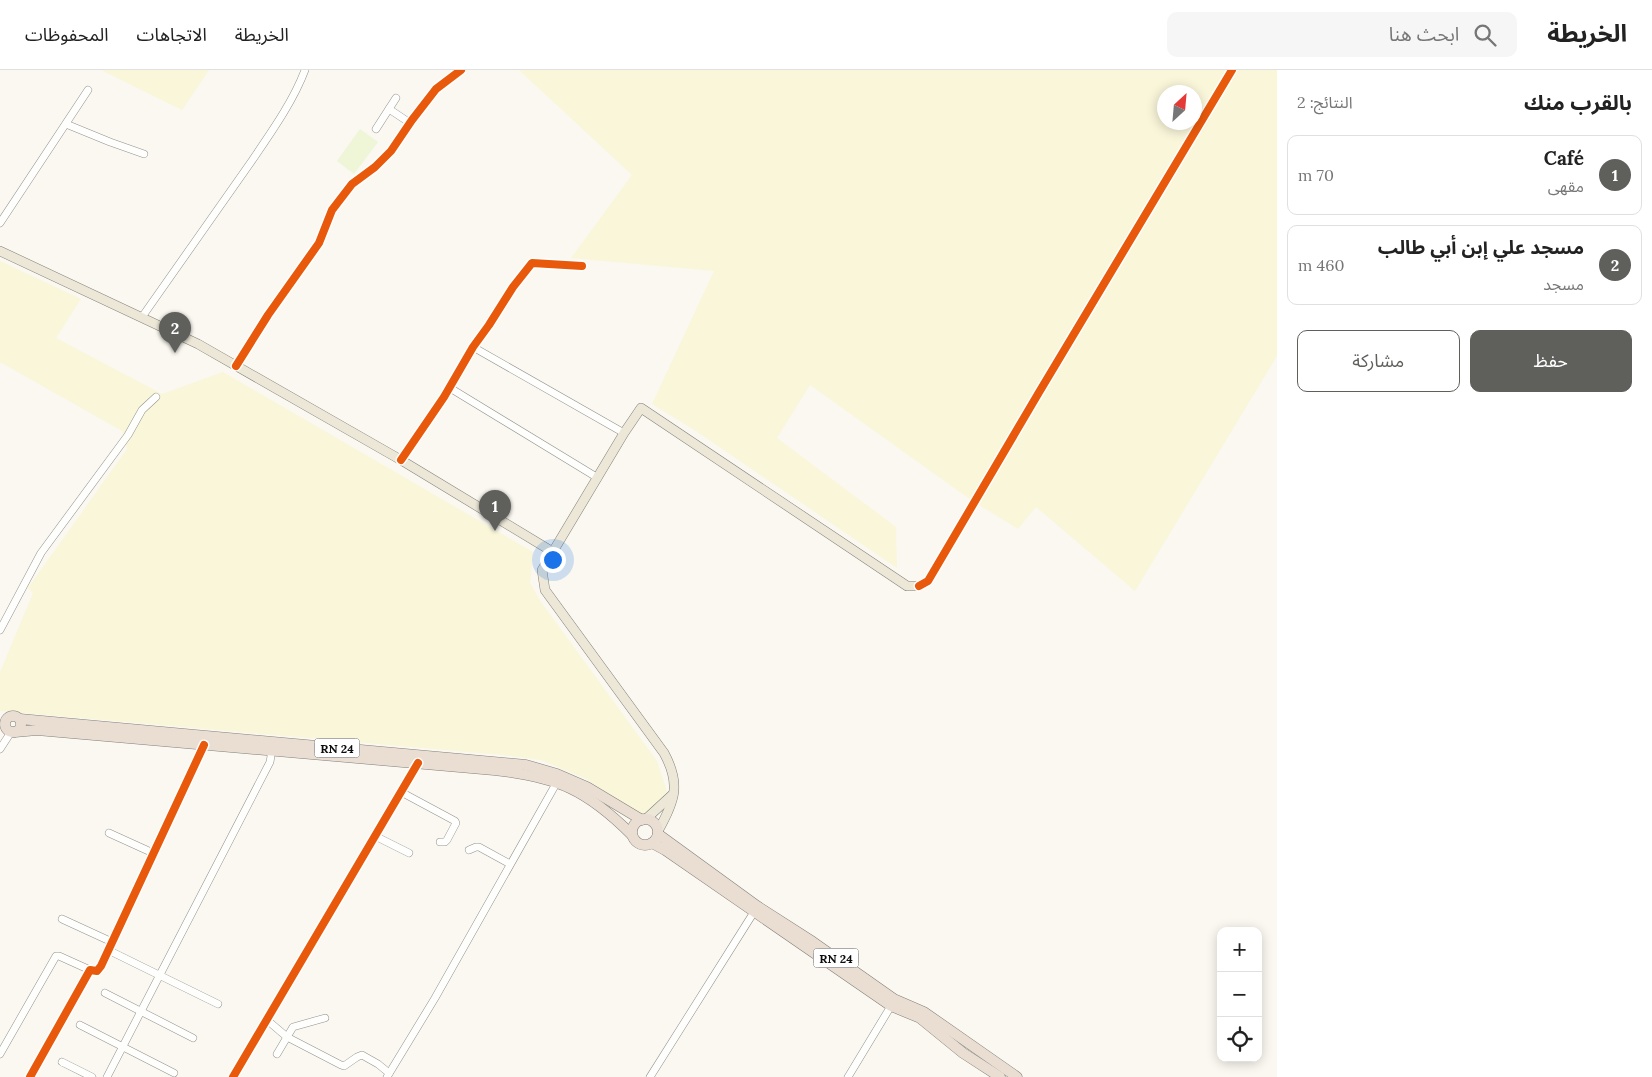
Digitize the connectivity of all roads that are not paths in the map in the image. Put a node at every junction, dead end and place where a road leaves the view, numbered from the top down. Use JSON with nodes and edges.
{"nodes":[{"id":1,"x":305,"y":70,"type":"edge"},
{"id":2,"x":461,"y":70,"type":"edge"},
{"id":3,"x":1232,"y":70,"type":"edge"},
{"id":4,"x":88,"y":90,"type":"dead end"},
{"id":5,"x":396,"y":98,"type":"dead end"},
{"id":6,"x":389,"y":109,"type":"junction"},
{"id":7,"x":410,"y":123,"type":"junction"},
{"id":8,"x":66,"y":124,"type":"junction"},
{"id":9,"x":376,"y":129,"type":"dead end"},
{"id":10,"x":144,"y":154,"type":"dead end"},
{"id":11,"x":0,"y":223,"type":"edge"},
{"id":12,"x":0,"y":251,"type":"edge"},
{"id":13,"x":582,"y":266,"type":"dead end"},
{"id":14,"x":142,"y":317,"type":"junction"},
{"id":15,"x":473,"y":347,"type":"junction"},
{"id":16,"x":236,"y":366,"type":"junction"},
{"id":17,"x":450,"y":388,"type":"junction"},
{"id":18,"x":156,"y":398,"type":"dead end"},
{"id":19,"x":624,"y":433,"type":"junction"},
{"id":20,"x":401,"y":460,"type":"junction"},
{"id":21,"x":598,"y":478,"type":"junction"},
{"id":22,"x":553,"y":552,"type":"junction"},
{"id":23,"x":919,"y":586,"type":"joint"},
{"id":24,"x":0,"y":630,"type":"edge"},
{"id":25,"x":4,"y":717,"type":"edge"},
{"id":26,"x":20,"y":719,"type":"junction"},
{"id":27,"x":8,"y":730,"type":"edge"},
{"id":28,"x":204,"y":745,"type":"junction"},
{"id":29,"x":0,"y":749,"type":"edge"},
{"id":30,"x":270,"y":750,"type":"junction"},
{"id":31,"x":418,"y":763,"type":"junction"},
{"id":32,"x":557,"y":782,"type":"junction"},
{"id":33,"x":401,"y":792,"type":"junction"},
{"id":34,"x":672,"y":795,"type":"junction"},
{"id":35,"x":644,"y":820,"type":"junction"},
{"id":36,"x":658,"y":832,"type":"junction"},
{"id":37,"x":109,"y":833,"type":"dead end"},
{"id":38,"x":632,"y":835,"type":"junction"},
{"id":39,"x":375,"y":836,"type":"junction"},
{"id":40,"x":440,"y":842,"type":"dead end"},
{"id":41,"x":652,"y":843,"type":"junction"},
{"id":42,"x":469,"y":850,"type":"dead end"},
{"id":43,"x":153,"y":853,"type":"junction"},
{"id":44,"x":409,"y":853,"type":"dead end"},
{"id":45,"x":510,"y":864,"type":"junction"},
{"id":46,"x":754,"y":912,"type":"junction"},
{"id":47,"x":62,"y":919,"type":"dead end"},
{"id":48,"x":112,"y":942,"type":"junction"},
{"id":49,"x":108,"y":950,"type":"junction"},
{"id":50,"x":90,"y":970,"type":"junction"},
{"id":51,"x":160,"y":976,"type":"junction"},
{"id":52,"x":105,"y":993,"type":"dead end"},
{"id":53,"x":218,"y":1004,"type":"dead end"},
{"id":54,"x":891,"y":1006,"type":"junction"},
{"id":55,"x":141,"y":1011,"type":"junction"},
{"id":56,"x":325,"y":1018,"type":"dead end"},
{"id":57,"x":267,"y":1020,"type":"junction"},
{"id":58,"x":80,"y":1025,"type":"dead end"},
{"id":59,"x":287,"y":1037,"type":"junction"},
{"id":60,"x":194,"y":1038,"type":"dead end"},
{"id":61,"x":123,"y":1047,"type":"junction"},
{"id":62,"x":0,"y":1054,"type":"edge"},
{"id":63,"x":277,"y":1054,"type":"dead end"},
{"id":64,"x":62,"y":1062,"type":"dead end"},
{"id":65,"x":174,"y":1073,"type":"dead end"},
{"id":66,"x":388,"y":1075,"type":"edge"},
{"id":67,"x":30,"y":1077,"type":"edge"},
{"id":68,"x":92,"y":1077,"type":"edge"},
{"id":69,"x":107,"y":1077,"type":"edge"},
{"id":70,"x":233,"y":1077,"type":"edge"},
{"id":71,"x":650,"y":1077,"type":"edge"},
{"id":72,"x":848,"y":1077,"type":"edge"},
{"id":73,"x":1000,"y":1077,"type":"edge"},
{"id":74,"x":1017,"y":1077,"type":"edge"}],
"edges":[{"from":1,"to":14,"type":"street"},
{"from":2,"to":7,"type":"street"},
{"from":3,"to":23,"type":"street"},
{"from":4,"to":8,"type":"street"},
{"from":5,"to":6,"type":"street"},
{"from":6,"to":7,"type":"street"},
{"from":6,"to":9,"type":"street"},
{"from":7,"to":16,"type":"street"},
{"from":8,"to":10,"type":"street"},
{"from":8,"to":11,"type":"street"},
{"from":12,"to":14,"type":"main road"},
{"from":13,"to":15,"type":"street"},
{"from":14,"to":16,"type":"main road"},
{"from":15,"to":17,"type":"street"},
{"from":15,"to":19,"type":"street"},
{"from":16,"to":20,"type":"main road"},
{"from":17,"to":20,"type":"street"},
{"from":17,"to":21,"type":"street"},
{"from":18,"to":24,"type":"street"},
{"from":19,"to":21,"type":"main road"},
{"from":19,"to":23,"type":"main road"},
{"from":20,"to":22,"type":"main road"},
{"from":21,"to":22,"type":"main road"},
{"from":22,"to":34,"type":"main road"},
{"from":25,"to":26,"type":"highway"},
{"from":25,"to":27,"type":"highway"},
{"from":26,"to":27,"type":"highway"},
{"from":26,"to":35,"type":"highway","number":"RN 24"},
{"from":27,"to":28,"type":"highway","number":"RN 24"},
{"from":27,"to":29,"type":"street"},
{"from":28,"to":30,"type":"highway","number":"RN 24"},
{"from":28,"to":43,"type":"street"},
{"from":30,"to":31,"type":"highway","number":"RN 24"},
{"from":30,"to":51,"type":"street"},
{"from":31,"to":32,"type":"highway","number":"RN 24"},
{"from":31,"to":33,"type":"street"},
{"from":32,"to":38,"type":"highway","number":"RN 24"},
{"from":32,"to":45,"type":"street"},
{"from":33,"to":39,"type":"street"},
{"from":33,"to":40,"type":"street"},
{"from":34,"to":35,"type":"main road"},
{"from":34,"to":36,"type":"main road"},
{"from":35,"to":36,"type":"highway"},
{"from":35,"to":38,"type":"highway"},
{"from":36,"to":41,"type":"highway"},
{"from":36,"to":74,"type":"highway","number":"RN 24"},
{"from":37,"to":43,"type":"street"},
{"from":38,"to":41,"type":"highway"},
{"from":39,"to":44,"type":"street"},
{"from":39,"to":57,"type":"street"},
{"from":41,"to":46,"type":"highway","number":"RN 24"},
{"from":42,"to":45,"type":"street"},
{"from":43,"to":48,"type":"street"},
{"from":45,"to":66,"type":"street"},
{"from":46,"to":54,"type":"highway","number":"RN 24"},
{"from":46,"to":71,"type":"street"},
{"from":47,"to":48,"type":"street"},
{"from":48,"to":49,"type":"street"},
{"from":49,"to":50,"type":"street"},
{"from":49,"to":51,"type":"street"},
{"from":50,"to":62,"type":"street"},
{"from":50,"to":67,"type":"street"},
{"from":51,"to":53,"type":"street"},
{"from":51,"to":55,"type":"street"},
{"from":52,"to":55,"type":"street"},
{"from":54,"to":72,"type":"street"},
{"from":54,"to":73,"type":"highway","number":"RN 24"},
{"from":55,"to":60,"type":"street"},
{"from":55,"to":61,"type":"street"},
{"from":56,"to":59,"type":"street"},
{"from":57,"to":59,"type":"street"},
{"from":57,"to":70,"type":"street"},
{"from":58,"to":61,"type":"street"},
{"from":59,"to":63,"type":"street"},
{"from":59,"to":66,"type":"street"},
{"from":61,"to":65,"type":"street"},
{"from":61,"to":69,"type":"street"},
{"from":64,"to":68,"type":"street"}]}
